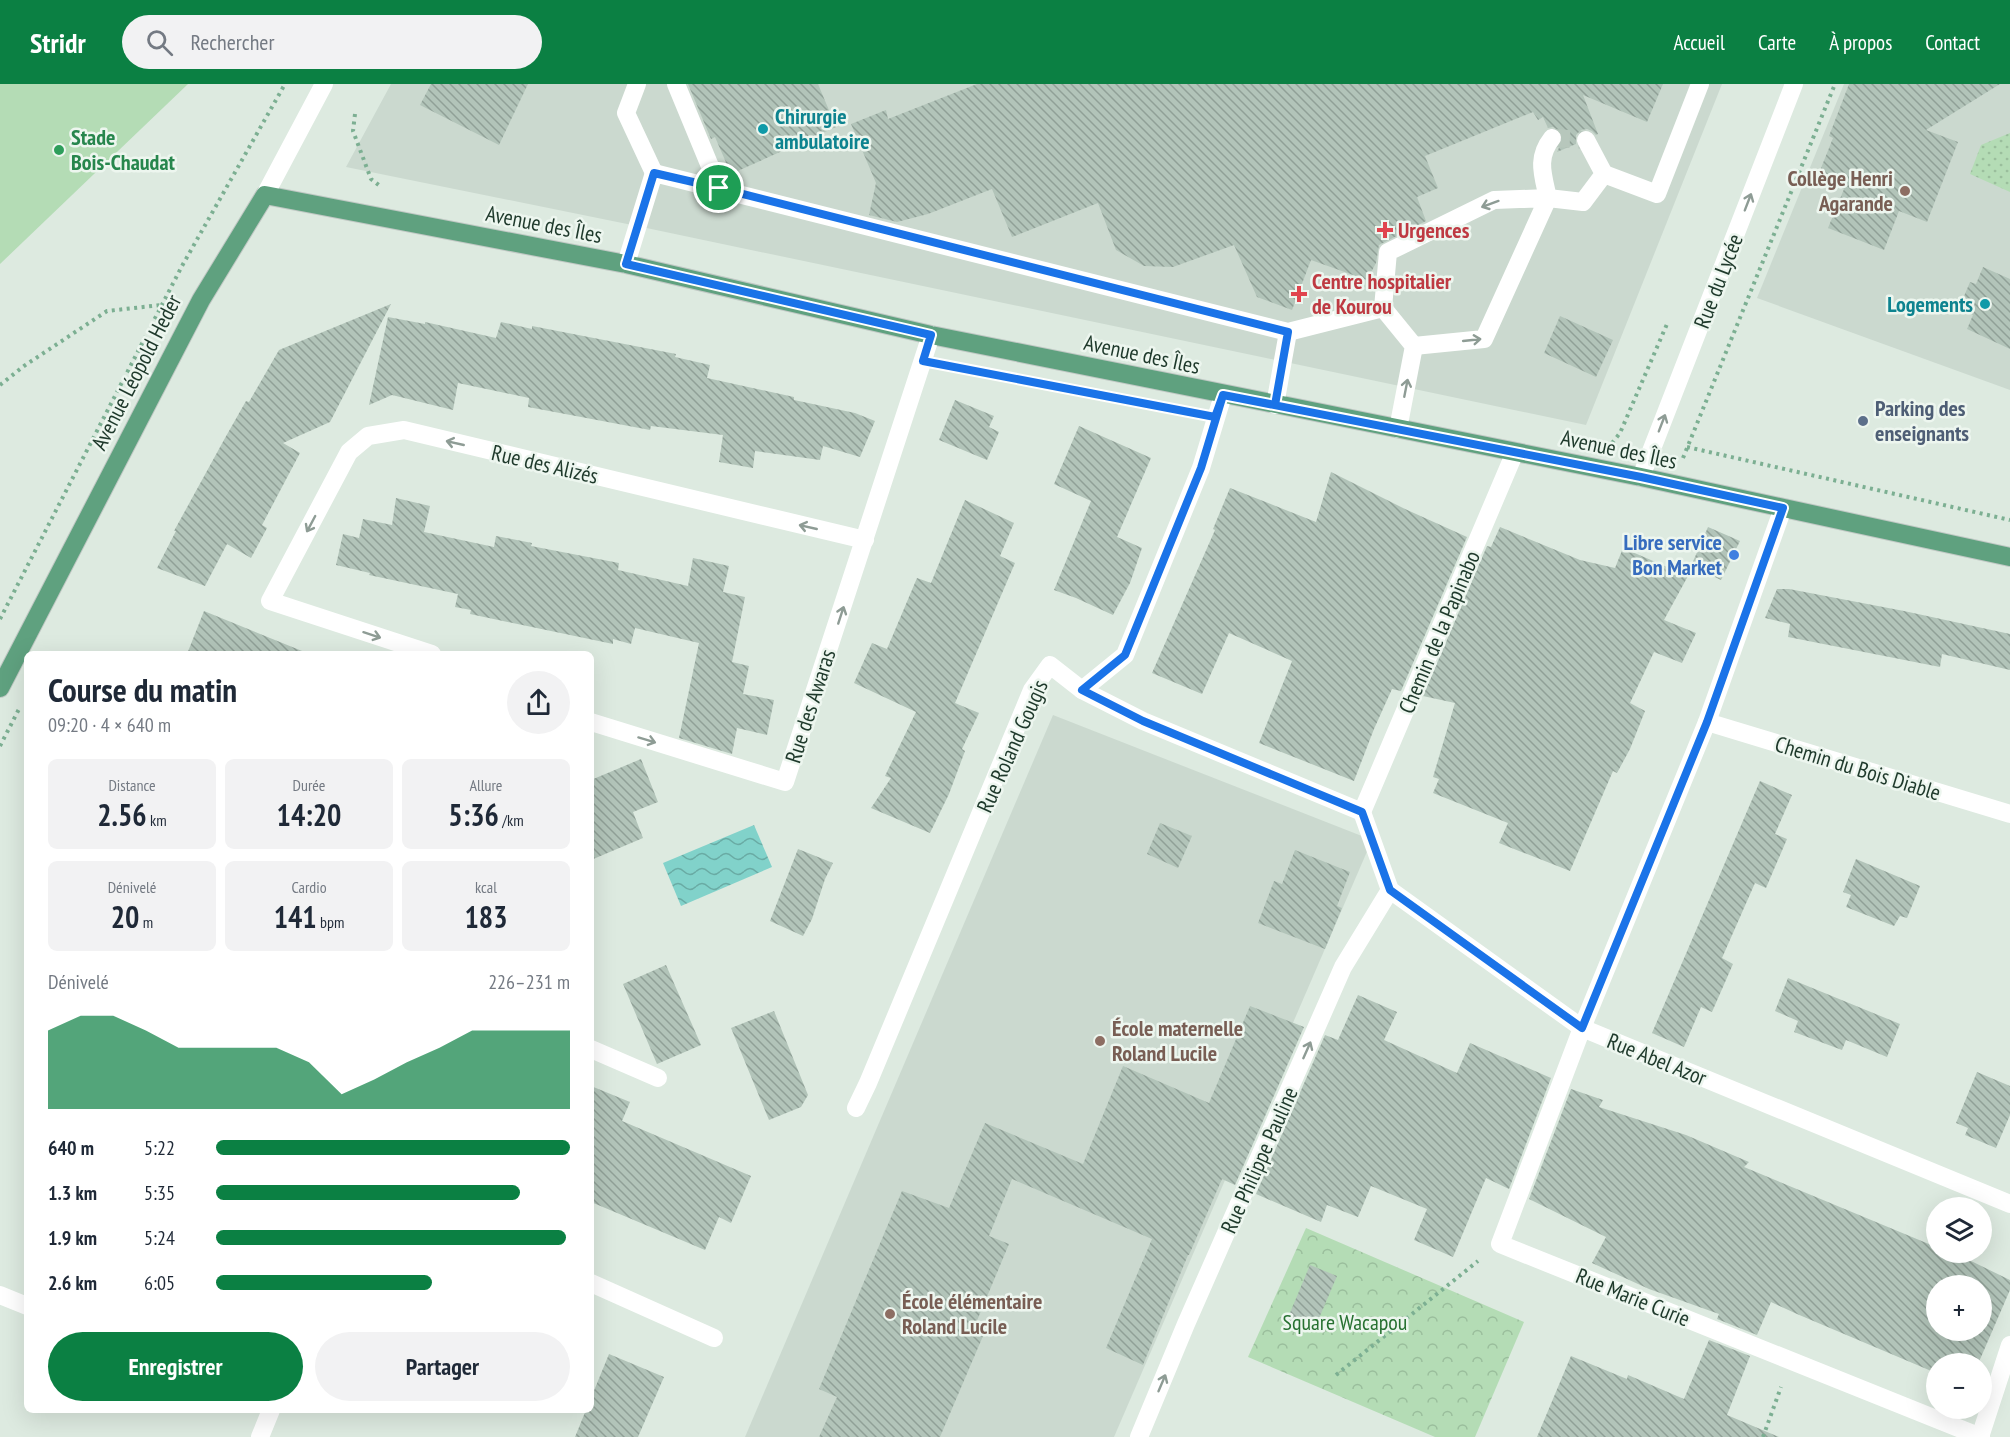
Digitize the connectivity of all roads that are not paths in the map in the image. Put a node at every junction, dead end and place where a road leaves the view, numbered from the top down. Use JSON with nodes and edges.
{"nodes":[{"id":1,"x":324,"y":84,"type":"edge"},
{"id":2,"x":637,"y":84,"type":"edge"},
{"id":3,"x":676,"y":84,"type":"edge"},
{"id":4,"x":1700,"y":84,"type":"edge"},
{"id":5,"x":1794,"y":84,"type":"edge"},
{"id":6,"x":1552,"y":138,"type":"dead end"},
{"id":7,"x":1586,"y":140,"type":"dead end"},
{"id":8,"x":654,"y":173,"type":"junction"},
{"id":9,"x":1604,"y":174,"type":"junction"},
{"id":10,"x":719,"y":188,"type":"junction"},
{"id":11,"x":265,"y":195,"type":"junction"},
{"id":12,"x":1548,"y":198,"type":"junction"},
{"id":13,"x":626,"y":264,"type":"junction"},
{"id":14,"x":1383,"y":308,"type":"junction"},
{"id":15,"x":1288,"y":332,"type":"junction"},
{"id":16,"x":931,"y":335,"type":"junction"},
{"id":17,"x":1414,"y":346,"type":"junction"},
{"id":18,"x":1223,"y":395,"type":"junction"},
{"id":19,"x":1275,"y":405,"type":"junction"},
{"id":20,"x":1398,"y":429,"type":"junction"},
{"id":21,"x":1515,"y":452,"type":"junction"},
{"id":22,"x":1641,"y":477,"type":"junction"},
{"id":23,"x":1783,"y":508,"type":"junction"},
{"id":24,"x":865,"y":540,"type":"junction"},
{"id":25,"x":2010,"y":557,"type":"edge"},
{"id":26,"x":423,"y":651,"type":"edge"},
{"id":27,"x":0,"y":688,"type":"edge"},
{"id":28,"x":1082,"y":690,"type":"junction"},
{"id":29,"x":1707,"y":722,"type":"junction"},
{"id":30,"x":594,"y":723,"type":"edge"},
{"id":31,"x":1362,"y":812,"type":"junction"},
{"id":32,"x":2010,"y":814,"type":"edge"},
{"id":33,"x":1390,"y":890,"type":"junction"},
{"id":34,"x":1582,"y":1028,"type":"junction"},
{"id":35,"x":594,"y":1050,"type":"edge"},
{"id":36,"x":658,"y":1078,"type":"dead end"},
{"id":37,"x":856,"y":1108,"type":"dead end"},
{"id":38,"x":2010,"y":1204,"type":"edge"},
{"id":39,"x":594,"y":1284,"type":"edge"},
{"id":40,"x":0,"y":1295,"type":"edge"},
{"id":41,"x":24,"y":1305,"type":"edge"},
{"id":42,"x":714,"y":1338,"type":"dead end"},
{"id":43,"x":2010,"y":1345,"type":"edge"},
{"id":44,"x":270,"y":1413,"type":"edge"},
{"id":45,"x":260,"y":1437,"type":"edge"},
{"id":46,"x":1139,"y":1437,"type":"edge"},
{"id":47,"x":1981,"y":1437,"type":"edge"}],
"edges":[{"from":1,"to":11,"type":"street","name":"Avenue Léopold Heder"},
{"from":2,"to":8,"type":"street"},
{"from":3,"to":10,"type":"street"},
{"from":4,"to":9,"type":"street"},
{"from":22,"to":5,"type":"street","name":"Rue du Lycée","one_way":true},
{"from":6,"to":12,"type":"street"},
{"from":7,"to":9,"type":"street"},
{"from":8,"to":10,"type":"street"},
{"from":8,"to":13,"type":"street"},
{"from":9,"to":12,"type":"street"},
{"from":10,"to":15,"type":"street"},
{"from":11,"to":13,"type":"main road","name":"Avenue des Îles"},
{"from":11,"to":27,"type":"main road","name":"Avenue Léopold Heder"},
{"from":12,"to":14,"type":"street","one_way":true},
{"from":17,"to":12,"type":"street","one_way":true},
{"from":13,"to":16,"type":"main road","name":"Avenue des Îles"},
{"from":14,"to":15,"type":"street"},
{"from":14,"to":17,"type":"street"},
{"from":15,"to":19,"type":"street"},
{"from":16,"to":18,"type":"main road","name":"Avenue des Îles"},
{"from":16,"to":24,"type":"street"},
{"from":20,"to":17,"type":"street","one_way":true},
{"from":18,"to":19,"type":"main road","name":"Avenue des Îles"},
{"from":18,"to":28,"type":"street","name":"Rue Roland Gougis"},
{"from":19,"to":20,"type":"main road","name":"Avenue des Îles"},
{"from":20,"to":21,"type":"main road","name":"Avenue des Îles"},
{"from":21,"to":22,"type":"main road","name":"Avenue des Îles"},
{"from":21,"to":31,"type":"street","name":"Chemin de la Papinabo"},
{"from":22,"to":23,"type":"main road","name":"Avenue des Îles"},
{"from":23,"to":25,"type":"main road","name":"Avenue des Îles"},
{"from":23,"to":29,"type":"street"},
{"from":24,"to":26,"type":"street","name":"Rue des Alizés","one_way":true},
{"from":30,"to":24,"type":"street","name":"Rue des Awaras","one_way":true},
{"from":28,"to":31,"type":"street"},
{"from":28,"to":37,"type":"street","name":"Rue Roland Gougis"},
{"from":29,"to":32,"type":"street","name":"Chemin du Bois Diable"},
{"from":29,"to":34,"type":"street"},
{"from":31,"to":33,"type":"street"},
{"from":33,"to":34,"type":"street","name":"Rue Abel Azor"},
{"from":46,"to":33,"type":"street","name":"Rue Philippe Pauline","one_way":true},
{"from":34,"to":38,"type":"street","name":"Rue Abel Azor"},
{"from":34,"to":47,"type":"street","name":"Rue Marie Curie"},
{"from":35,"to":36,"type":"street"},
{"from":39,"to":42,"type":"street"},
{"from":40,"to":41,"type":"street"},
{"from":43,"to":47,"type":"street"},
{"from":44,"to":45,"type":"street"}]}
